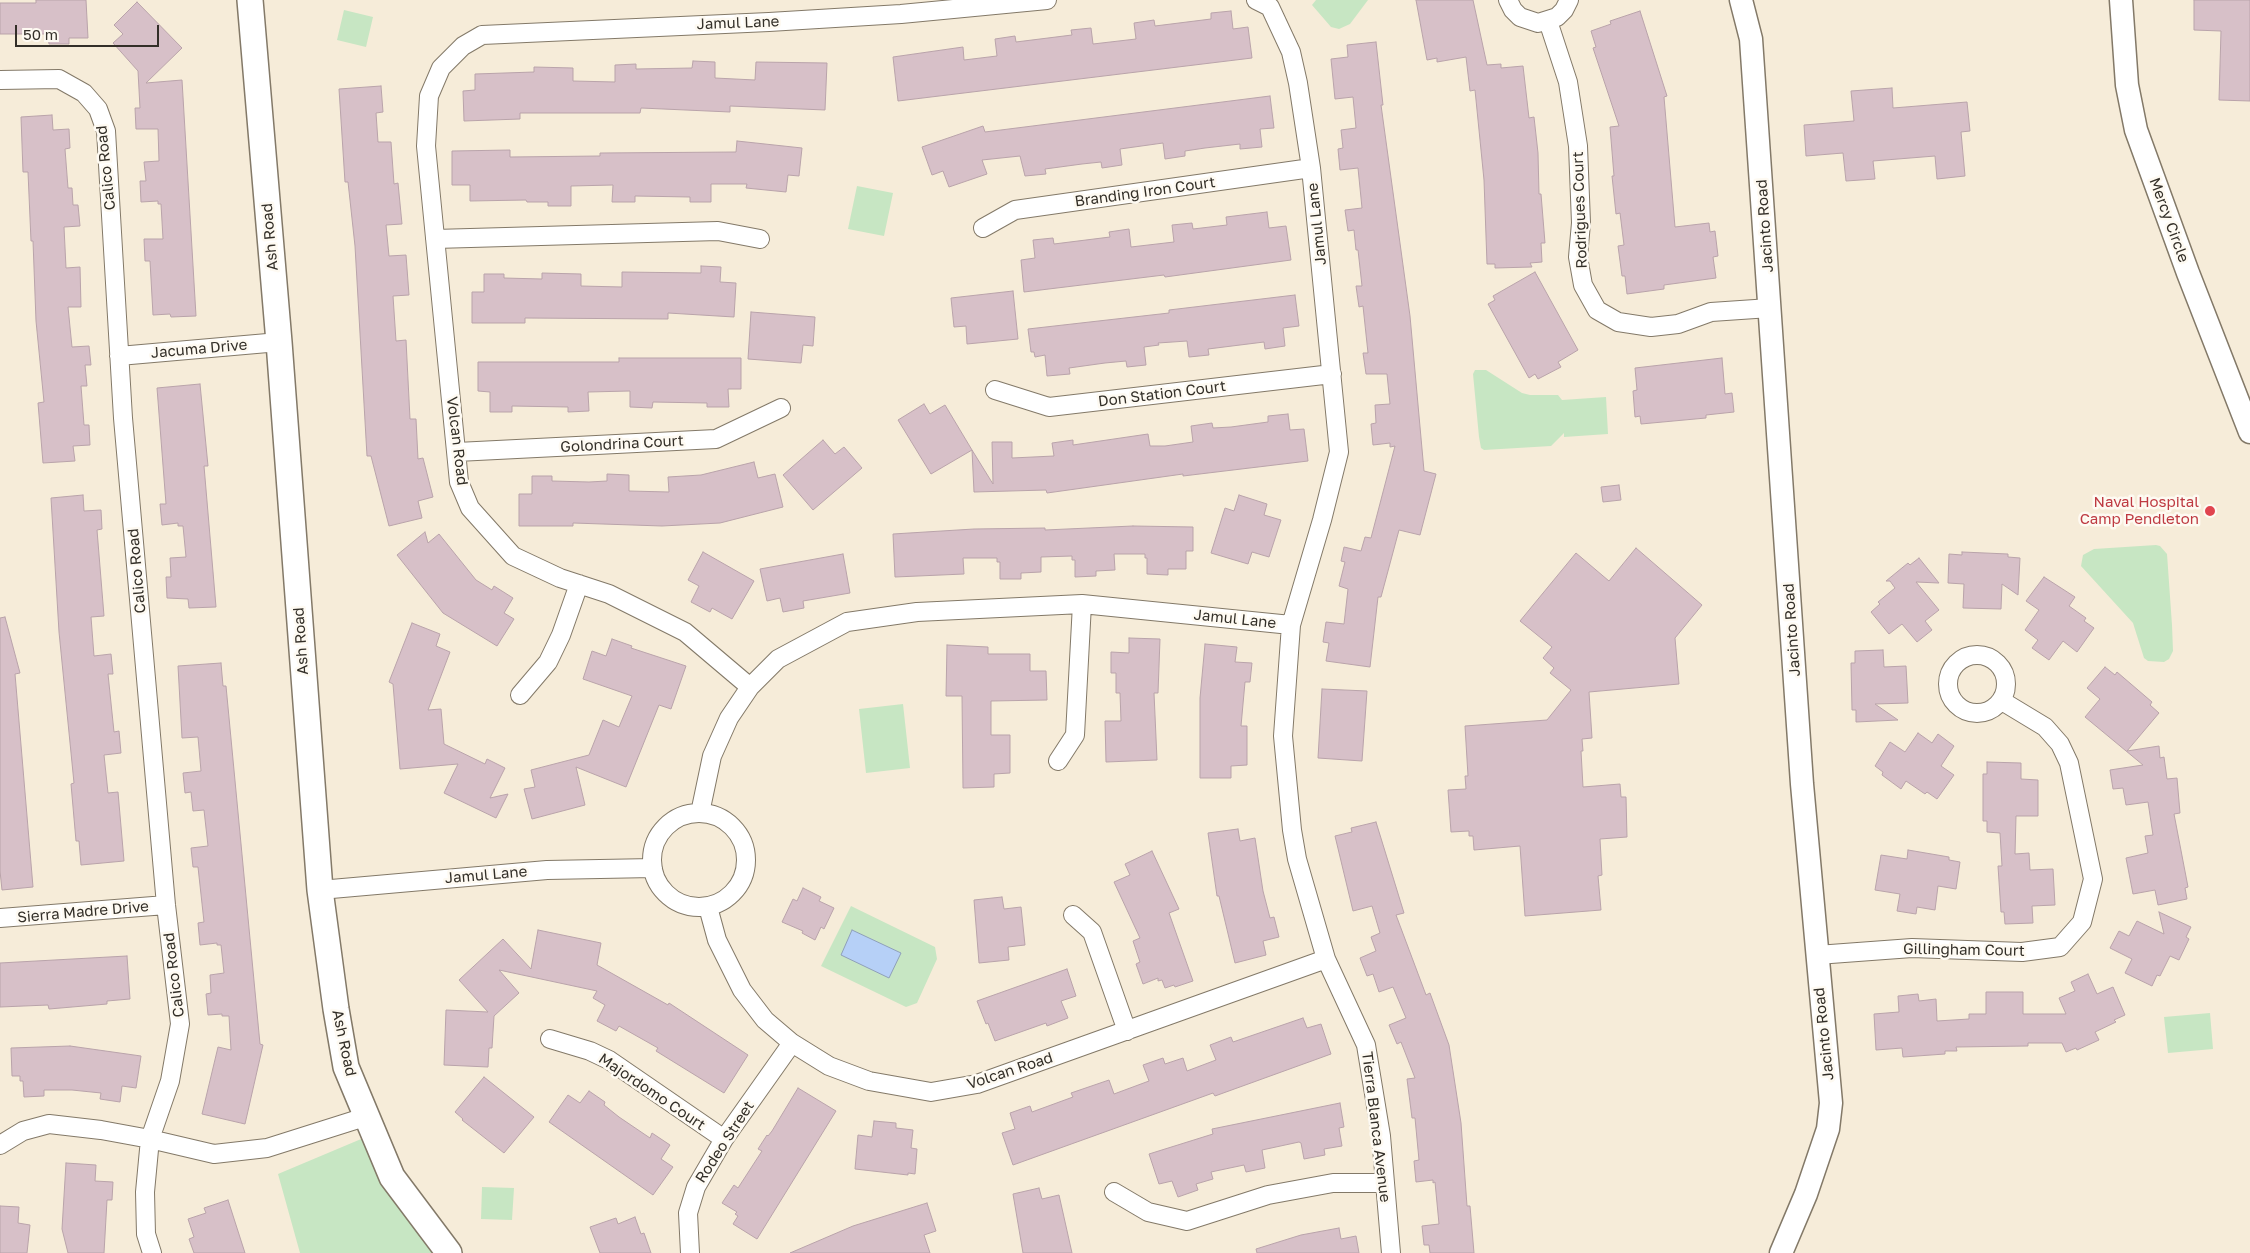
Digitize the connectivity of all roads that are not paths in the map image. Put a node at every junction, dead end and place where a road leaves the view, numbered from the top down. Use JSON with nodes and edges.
{"nodes":[{"id":1,"x":250,"y":0,"type":"edge"},
{"id":2,"x":1047,"y":0,"type":"edge"},
{"id":3,"x":1256,"y":0,"type":"edge"},
{"id":4,"x":1508,"y":0,"type":"edge"},
{"id":5,"x":1569,"y":0,"type":"edge"},
{"id":6,"x":1741,"y":0,"type":"edge"},
{"id":7,"x":2121,"y":0,"type":"edge"},
{"id":8,"x":1548,"y":21,"type":"junction"},
{"id":9,"x":441,"y":68,"type":"joint"},
{"id":10,"x":0,"y":80,"type":"edge"},
{"id":11,"x":1311,"y":168,"type":"junction"},
{"id":12,"x":983,"y":228,"type":"dead end"},
{"id":13,"x":435,"y":239,"type":"junction"},
{"id":14,"x":760,"y":239,"type":"dead end"},
{"id":15,"x":1770,"y":308,"type":"junction"},
{"id":16,"x":279,"y":342,"type":"junction"},
{"id":17,"x":119,"y":356,"type":"junction"},
{"id":18,"x":1332,"y":374,"type":"junction"},
{"id":19,"x":995,"y":390,"type":"dead end"},
{"id":20,"x":780,"y":408,"type":"dead end"},
{"id":21,"x":2250,"y":432,"type":"edge"},
{"id":22,"x":457,"y":452,"type":"junction"},
{"id":23,"x":579,"y":584,"type":"junction"},
{"id":24,"x":1082,"y":604,"type":"junction"},
{"id":25,"x":1291,"y":625,"type":"junction"},
{"id":26,"x":750,"y":688,"type":"junction"},
{"id":27,"x":520,"y":695,"type":"dead end"},
{"id":28,"x":2002,"y":701,"type":"dead end"},
{"id":29,"x":1058,"y":760,"type":"dead end"},
{"id":30,"x":700,"y":813,"type":"junction"},
{"id":31,"x":653,"y":868,"type":"junction"},
{"id":32,"x":320,"y":890,"type":"junction"},
{"id":33,"x":166,"y":905,"type":"junction"},
{"id":34,"x":708,"y":907,"type":"junction"},
{"id":35,"x":1073,"y":915,"type":"dead end"},
{"id":36,"x":0,"y":918,"type":"edge"},
{"id":37,"x":1816,"y":955,"type":"junction"},
{"id":38,"x":1326,"y":959,"type":"junction"},
{"id":39,"x":1127,"y":1031,"type":"junction"},
{"id":40,"x":550,"y":1039,"type":"dead end"},
{"id":41,"x":792,"y":1043,"type":"junction"},
{"id":42,"x":365,"y":1117,"type":"junction"},
{"id":43,"x":150,"y":1138,"type":"junction"},
{"id":44,"x":724,"y":1140,"type":"junction"},
{"id":45,"x":0,"y":1145,"type":"edge"},
{"id":46,"x":1385,"y":1183,"type":"junction"},
{"id":47,"x":1114,"y":1192,"type":"dead end"},
{"id":48,"x":152,"y":1253,"type":"edge"},
{"id":49,"x":449,"y":1253,"type":"edge"},
{"id":50,"x":690,"y":1253,"type":"edge"},
{"id":51,"x":1391,"y":1253,"type":"edge"},
{"id":52,"x":1782,"y":1253,"type":"edge"}],
"edges":[{"from":1,"to":16,"type":"main road","name":"Ash Road"},
{"from":2,"to":9,"type":"street","name":"Jamul Lane"},
{"from":3,"to":11,"type":"street","name":"Jamul Lane"},
{"from":4,"to":8,"type":"street"},
{"from":5,"to":8,"type":"street"},
{"from":6,"to":15,"type":"street","name":"Jacinto Road"},
{"from":7,"to":21,"type":"street","name":"Mercy Circle"},
{"from":8,"to":15,"type":"street","name":"Rodrigues Court"},
{"from":9,"to":13,"type":"street","name":"Volcan Road"},
{"from":10,"to":17,"type":"street","name":"Calico Road"},
{"from":11,"to":12,"type":"street","name":"Branding Iron Court"},
{"from":11,"to":18,"type":"street","name":"Jamul Lane"},
{"from":13,"to":14,"type":"street"},
{"from":13,"to":22,"type":"street","name":"Volcan Road"},
{"from":15,"to":37,"type":"street","name":"Jacinto Road"},
{"from":16,"to":17,"type":"street","name":"Jacuma Drive"},
{"from":16,"to":32,"type":"main road","name":"Ash Road"},
{"from":17,"to":33,"type":"street","name":"Calico Road"},
{"from":18,"to":19,"type":"street","name":"Don Station Court"},
{"from":18,"to":25,"type":"street","name":"Jamul Lane"},
{"from":20,"to":22,"type":"street","name":"Golondrina Court"},
{"from":22,"to":23,"type":"street","name":"Volcan Road"},
{"from":23,"to":26,"type":"street","name":"Volcan Road"},
{"from":23,"to":27,"type":"street"},
{"from":24,"to":25,"type":"street","name":"Jamul Lane"},
{"from":24,"to":26,"type":"street","name":"Jamul Lane"},
{"from":24,"to":29,"type":"street"},
{"from":25,"to":38,"type":"street","name":"Tierra Blanca Avenue"},
{"from":26,"to":30,"type":"street","name":"Jamul Lane"},
{"from":28,"to":37,"type":"street","name":"Gillingham Court"},
{"from":30,"to":31,"type":"street"},
{"from":30,"to":34,"type":"street"},
{"from":31,"to":32,"type":"street","name":"Jamul Lane"},
{"from":31,"to":34,"type":"street"},
{"from":32,"to":42,"type":"main road","name":"Ash Road"},
{"from":33,"to":36,"type":"street","name":"Sierra Madre Drive"},
{"from":33,"to":43,"type":"street","name":"Calico Road"},
{"from":34,"to":41,"type":"street","name":"Volcan Road"},
{"from":35,"to":39,"type":"street"},
{"from":37,"to":52,"type":"street","name":"Jacinto Road"},
{"from":38,"to":39,"type":"street","name":"Volcan Road"},
{"from":38,"to":46,"type":"street","name":"Tierra Blanca Avenue"},
{"from":39,"to":41,"type":"street","name":"Volcan Road"},
{"from":40,"to":44,"type":"street","name":"Majordomo Court"},
{"from":41,"to":44,"type":"street","name":"Rodeo Street"},
{"from":42,"to":43,"type":"street"},
{"from":42,"to":49,"type":"main road","name":"Ash Road"},
{"from":43,"to":45,"type":"street"},
{"from":43,"to":48,"type":"street"},
{"from":44,"to":50,"type":"street","name":"Rodeo Street"},
{"from":46,"to":47,"type":"street"},
{"from":46,"to":51,"type":"street","name":"Tierra Blanca Avenue"}]}
